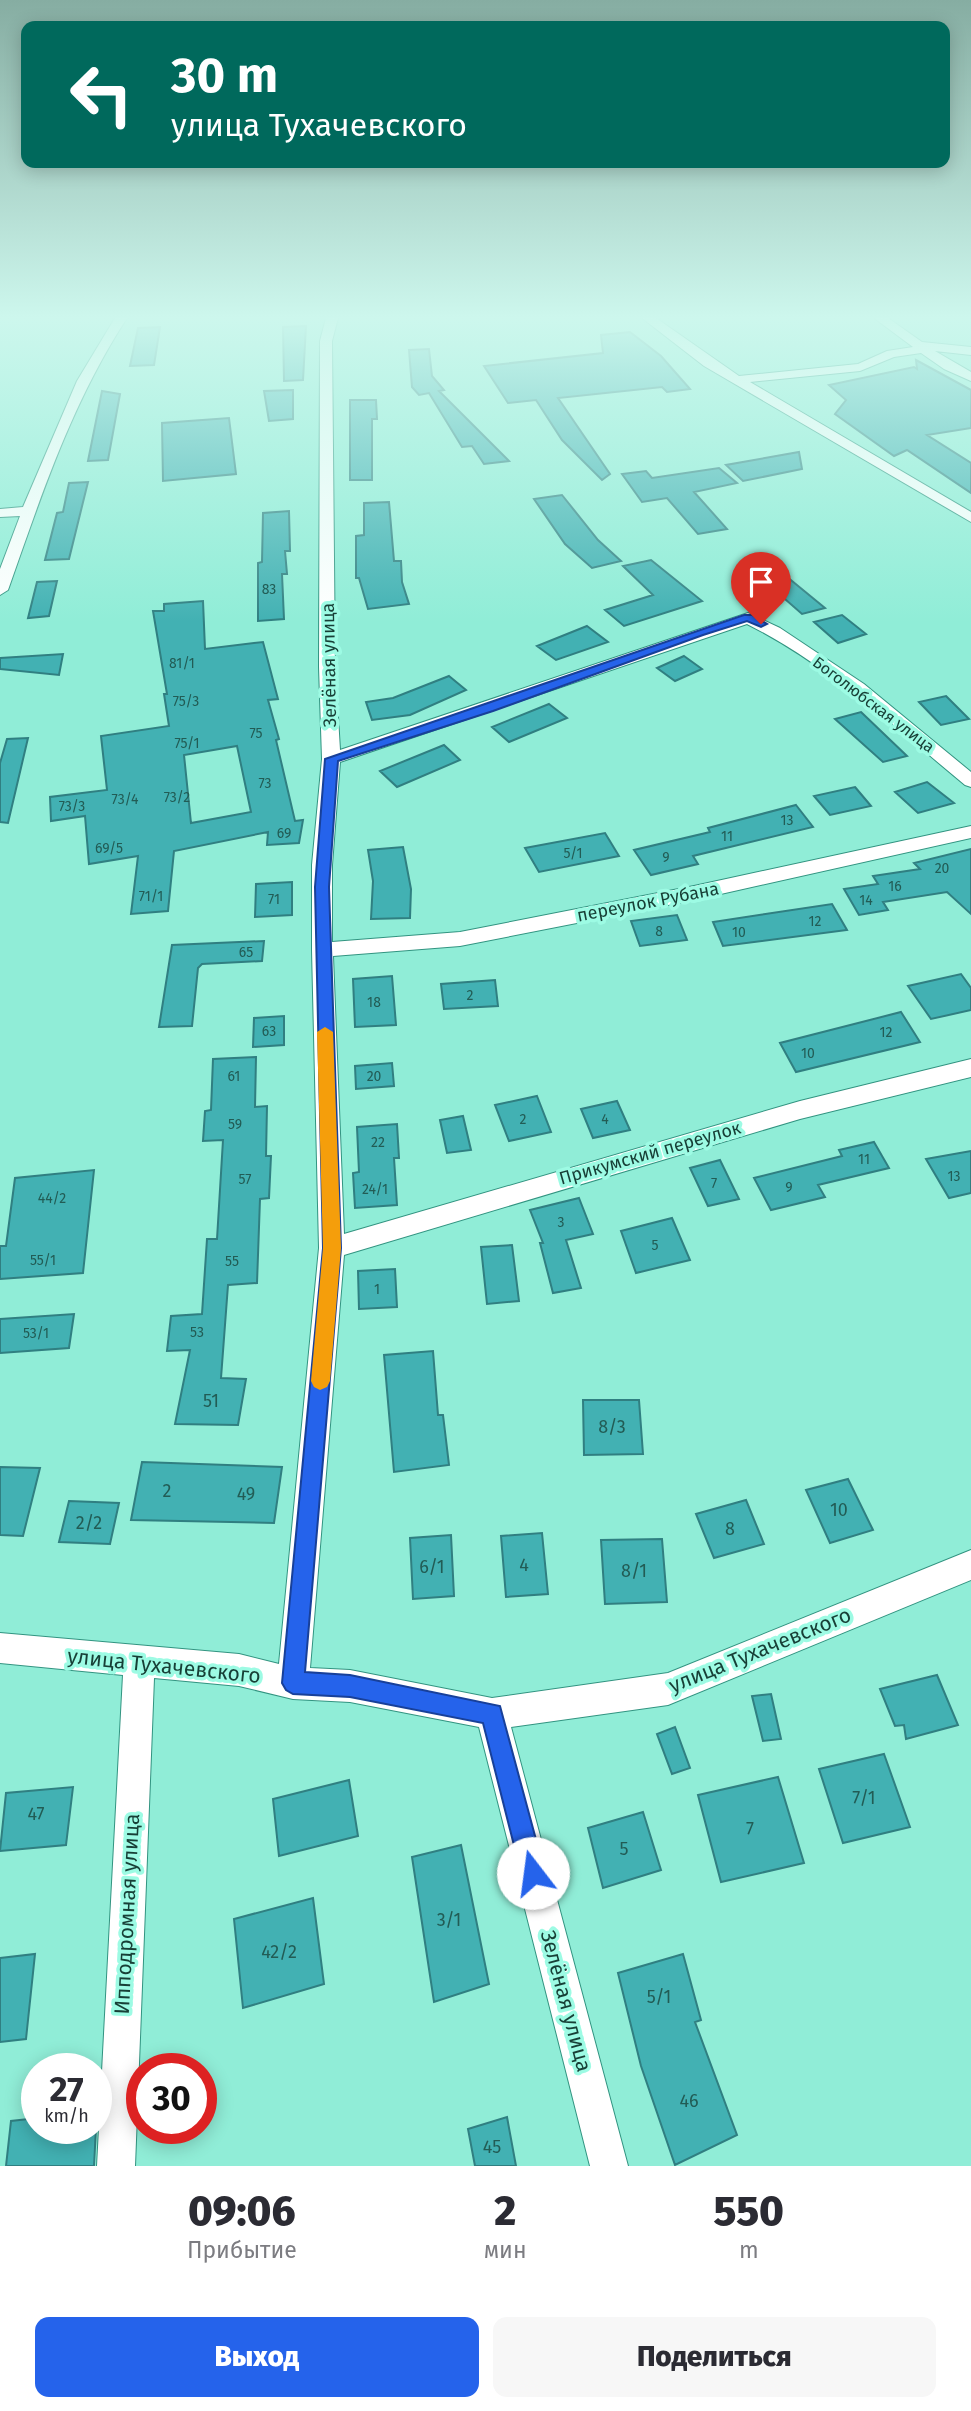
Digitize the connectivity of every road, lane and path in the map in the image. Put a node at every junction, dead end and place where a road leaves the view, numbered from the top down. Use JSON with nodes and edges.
{"nodes":[{"id":1,"x":69,"y":419,"type":"edge"},
{"id":2,"x":326,"y":419,"type":"edge"},
{"id":3,"x":804,"y":419,"type":"edge"},
{"id":4,"x":29,"y":511,"type":"junction"},
{"id":5,"x":0,"y":513,"type":"edge"},
{"id":6,"x":971,"y":518,"type":"edge"},
{"id":7,"x":0,"y":590,"type":"edge"},
{"id":8,"x":331,"y":759,"type":"junction"},
{"id":9,"x":971,"y":781,"type":"edge"},
{"id":10,"x":971,"y":832,"type":"edge"},
{"id":11,"x":322,"y":950,"type":"junction"},
{"id":12,"x":971,"y":1069,"type":"edge"},
{"id":13,"x":332,"y":1248,"type":"junction"},
{"id":14,"x":971,"y":1564,"type":"edge"},
{"id":15,"x":0,"y":1648,"type":"edge"},
{"id":16,"x":139,"y":1663,"type":"junction"},
{"id":17,"x":293,"y":1683,"type":"junction"},
{"id":18,"x":492,"y":1714,"type":"junction"},
{"id":19,"x":116,"y":2166,"type":"edge"},
{"id":20,"x":609,"y":2166,"type":"edge"}],
"edges":[{"from":1,"to":4,"type":"street"},
{"from":2,"to":8,"type":"street","name":"Зелёная улица"},
{"from":3,"to":6,"type":"street"},
{"from":4,"to":5,"type":"street"},
{"from":4,"to":7,"type":"street"},
{"from":8,"to":9,"type":"street","name":"Боголюбская улица"},
{"from":8,"to":11,"type":"street","name":"Зелёная улица"},
{"from":10,"to":11,"type":"street","name":"переулок Рубана"},
{"from":11,"to":13,"type":"street","name":"Зелёная улица"},
{"from":12,"to":13,"type":"street","name":"Прикумский переулок"},
{"from":13,"to":17,"type":"street","name":"Зелёная улица"},
{"from":14,"to":18,"type":"street","name":"улица Тухачевского"},
{"from":15,"to":16,"type":"street","name":"улица Тухачевского"},
{"from":16,"to":17,"type":"street","name":"улица Тухачевского"},
{"from":16,"to":19,"type":"street","name":"Ипподромная улица"},
{"from":17,"to":18,"type":"street","name":"улица Тухачевского"},
{"from":18,"to":20,"type":"street","name":"Зелёная улица"}]}
